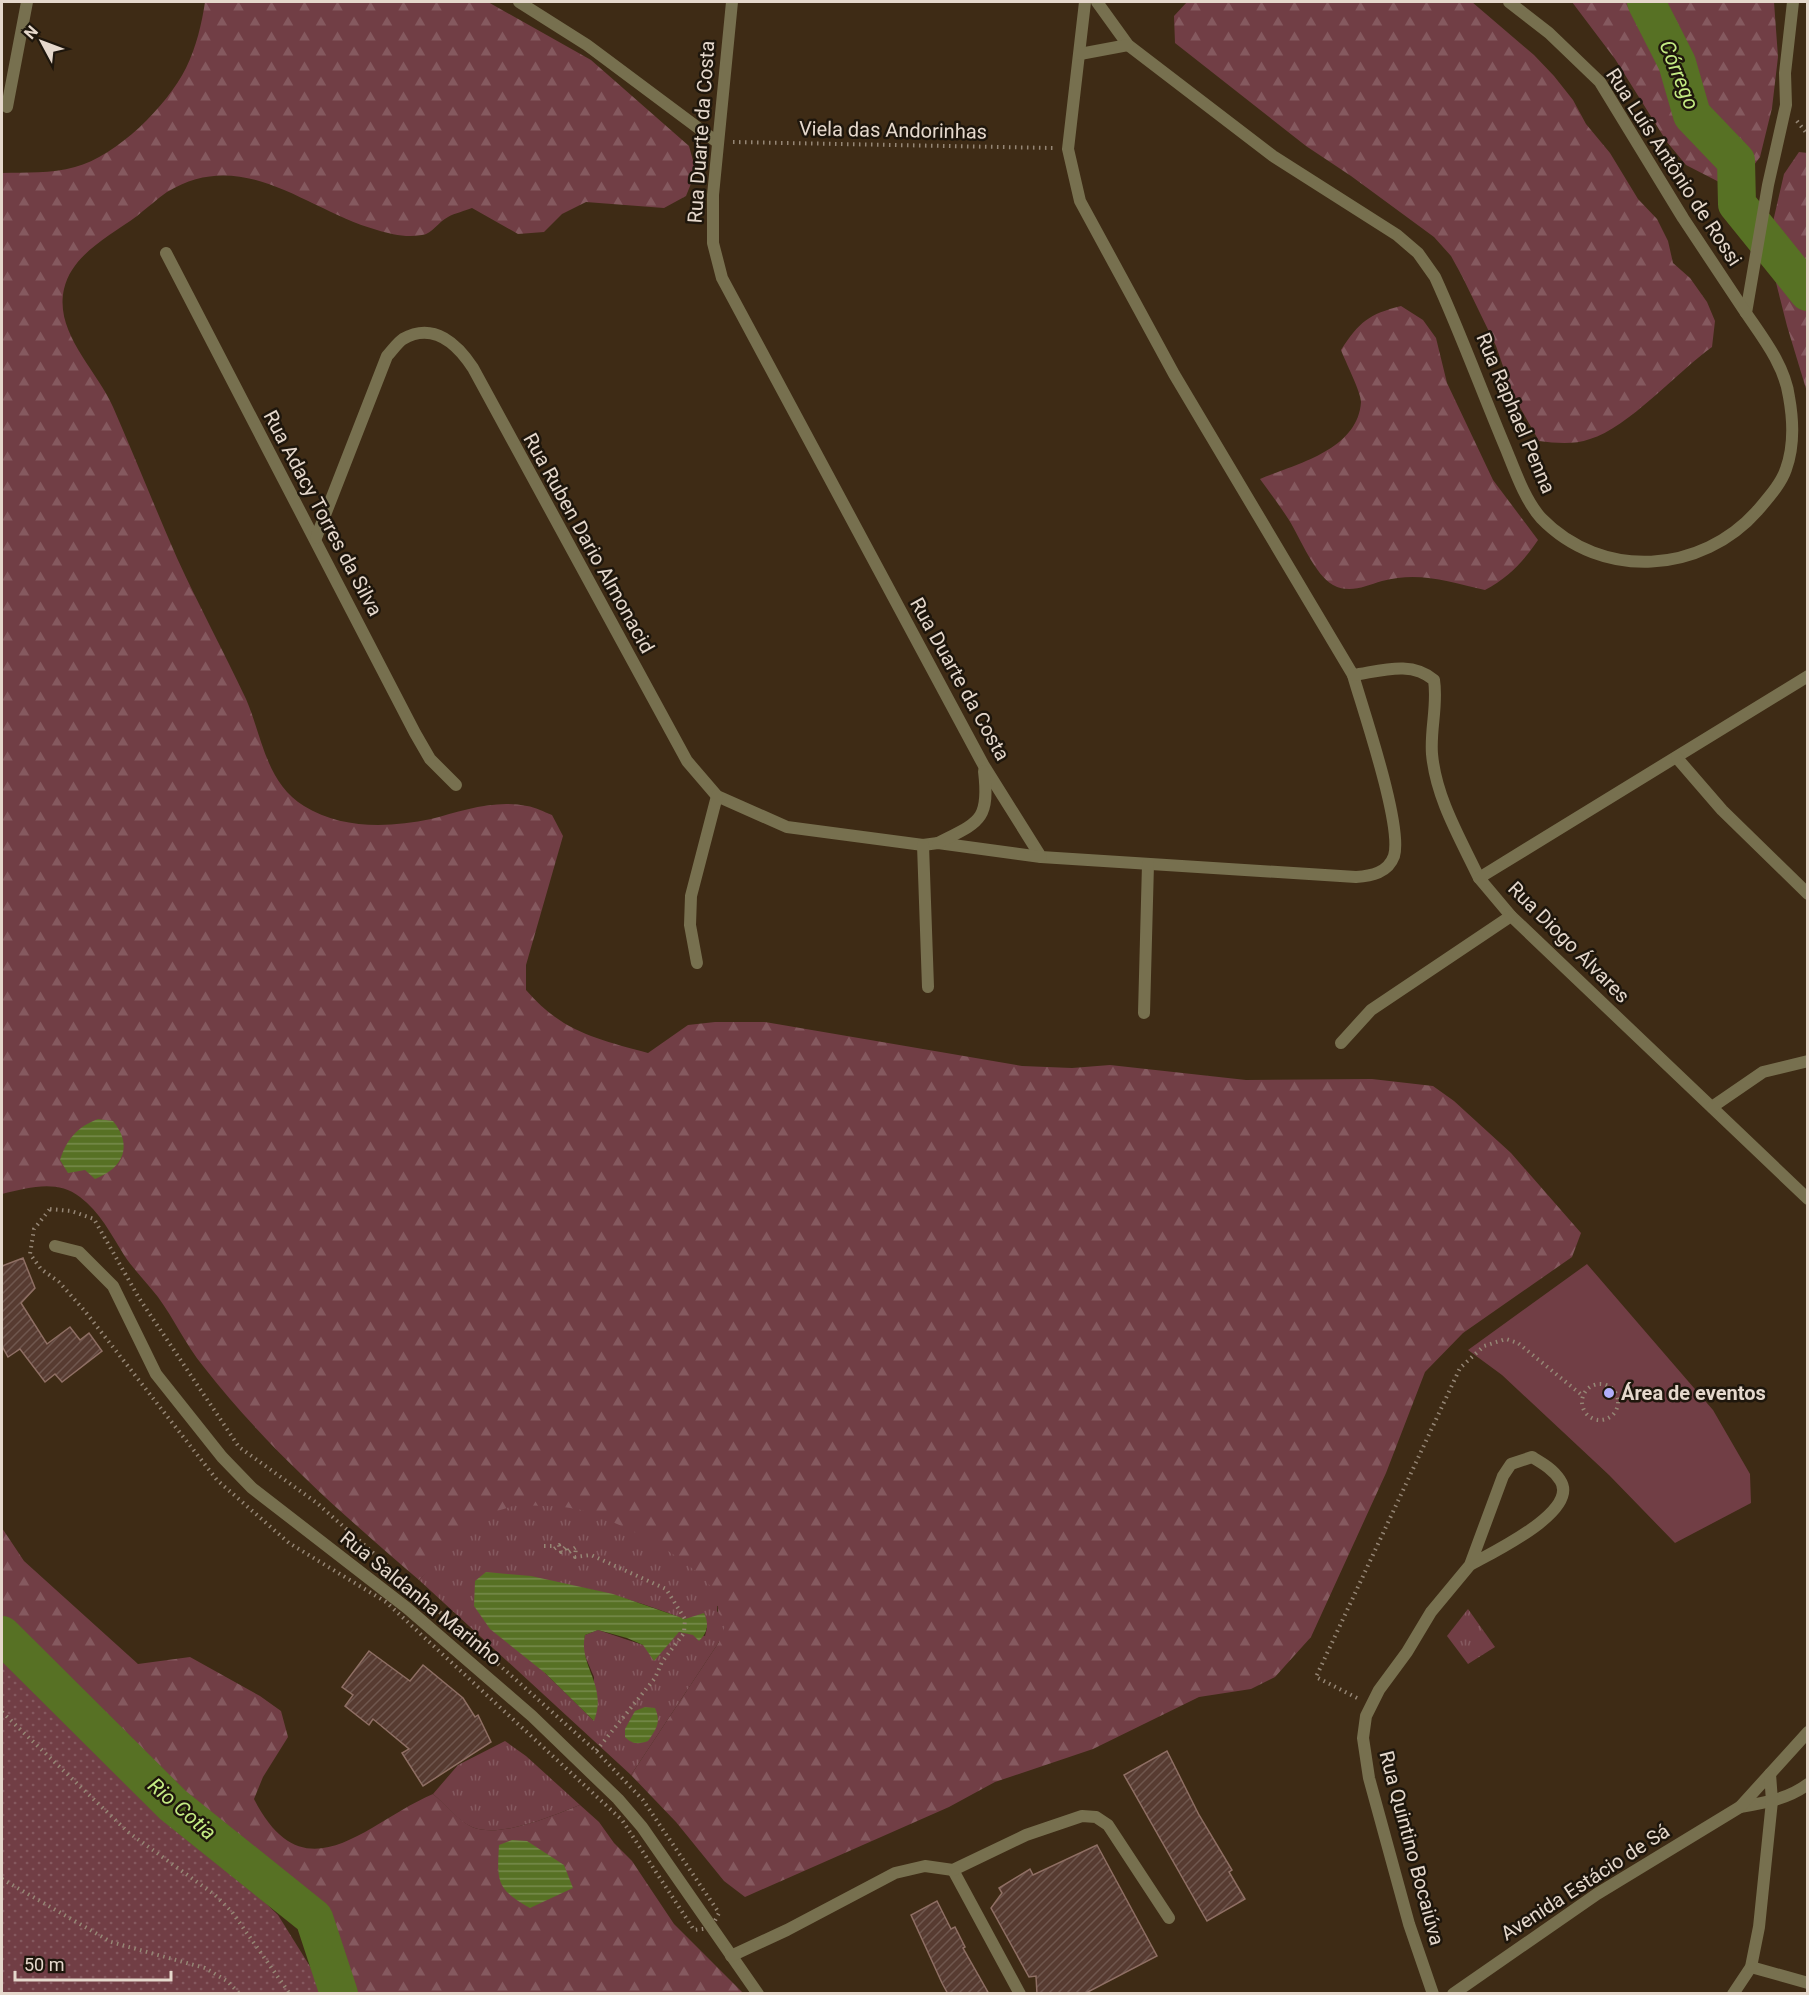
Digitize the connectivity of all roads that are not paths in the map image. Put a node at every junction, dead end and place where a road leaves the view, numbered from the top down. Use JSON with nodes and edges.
{"nodes":[{"id":1,"x":27,"y":2,"type":"edge"},
{"id":2,"x":519,"y":2,"type":"edge"},
{"id":3,"x":732,"y":2,"type":"edge"},
{"id":4,"x":1085,"y":2,"type":"edge"},
{"id":5,"x":1097,"y":2,"type":"edge"},
{"id":6,"x":1509,"y":2,"type":"edge"},
{"id":7,"x":1793,"y":2,"type":"edge"},
{"id":8,"x":1128,"y":45,"type":"junction"},
{"id":9,"x":1080,"y":54,"type":"junction"},
{"id":10,"x":7,"y":107,"type":"dead end"},
{"id":11,"x":717,"y":142,"type":"junction"},
{"id":12,"x":166,"y":253,"type":"dead end"},
{"id":13,"x":1746,"y":313,"type":"junction"},
{"id":14,"x":316,"y":538,"type":"junction"},
{"id":15,"x":1353,"y":675,"type":"junction"},
{"id":16,"x":1808,"y":676,"type":"edge"},
{"id":17,"x":1677,"y":758,"type":"junction"},
{"id":18,"x":984,"y":766,"type":"junction"},
{"id":19,"x":456,"y":785,"type":"dead end"},
{"id":20,"x":717,"y":796,"type":"junction"},
{"id":21,"x":938,"y":843,"type":"junction"},
{"id":22,"x":923,"y":845,"type":"junction"},
{"id":23,"x":1041,"y":856,"type":"junction"},
{"id":24,"x":1148,"y":864,"type":"junction"},
{"id":25,"x":1479,"y":878,"type":"junction"},
{"id":26,"x":1808,"y":894,"type":"edge"},
{"id":27,"x":1510,"y":916,"type":"junction"},
{"id":28,"x":697,"y":963,"type":"dead end"},
{"id":29,"x":928,"y":987,"type":"dead end"},
{"id":30,"x":1144,"y":1013,"type":"dead end"},
{"id":31,"x":1341,"y":1043,"type":"dead end"},
{"id":32,"x":1808,"y":1061,"type":"edge"},
{"id":33,"x":1712,"y":1107,"type":"junction"},
{"id":34,"x":1808,"y":1199,"type":"edge"},
{"id":35,"x":55,"y":1246,"type":"dead end"},
{"id":36,"x":1470,"y":1565,"type":"junction"},
{"id":37,"x":1808,"y":1732,"type":"edge"},
{"id":38,"x":1770,"y":1774,"type":"junction"},
{"id":39,"x":1808,"y":1784,"type":"edge"},
{"id":40,"x":1772,"y":1802,"type":"junction"},
{"id":41,"x":1740,"y":1807,"type":"junction"},
{"id":42,"x":953,"y":1870,"type":"junction"},
{"id":43,"x":1169,"y":1918,"type":"dead end"},
{"id":44,"x":731,"y":1956,"type":"junction"},
{"id":45,"x":1751,"y":1967,"type":"junction"},
{"id":46,"x":1808,"y":1983,"type":"edge"},
{"id":47,"x":758,"y":1994,"type":"edge"},
{"id":48,"x":1020,"y":1994,"type":"edge"},
{"id":49,"x":1432,"y":1994,"type":"edge"},
{"id":50,"x":1454,"y":1994,"type":"edge"},
{"id":51,"x":1733,"y":1994,"type":"edge"}],
"edges":[{"from":1,"to":10,"type":"street"},
{"from":2,"to":11,"type":"street"},
{"from":3,"to":11,"type":"street","name":"Rua Duarte da Costa"},
{"from":4,"to":9,"type":"street"},
{"from":5,"to":8,"type":"street","name":"Rua Raphael Penna"},
{"from":6,"to":13,"type":"street","name":"Rua Luís Antônio de Rossi"},
{"from":7,"to":13,"type":"street"},
{"from":8,"to":9,"type":"street"},
{"from":8,"to":13,"type":"street","name":"Rua Raphael Penna"},
{"from":9,"to":15,"type":"street"},
{"from":11,"to":18,"type":"street","name":"Rua Duarte da Costa"},
{"from":12,"to":14,"type":"street","name":"Rua Adacy Torres da Silva"},
{"from":14,"to":19,"type":"street","name":"Rua Adacy Torres da Silva"},
{"from":14,"to":20,"type":"street","name":"Rua Ruben Dario Almonacid"},
{"from":15,"to":24,"type":"street"},
{"from":15,"to":25,"type":"street"},
{"from":16,"to":17,"type":"street","name":"Rua Diogo Álvares"},
{"from":17,"to":25,"type":"street","name":"Rua Diogo Álvares"},
{"from":17,"to":26,"type":"street"},
{"from":18,"to":21,"type":"street","name":"Rua Ruben Dario Almonacid"},
{"from":18,"to":23,"type":"street","name":"Rua Duarte da Costa"},
{"from":20,"to":22,"type":"street","name":"Rua Ruben Dario Almonacid"},
{"from":20,"to":28,"type":"street"},
{"from":21,"to":22,"type":"street","name":"Rua Ruben Dario Almonacid"},
{"from":21,"to":23,"type":"street","name":"Rua Ruben Dario Almonacid"},
{"from":22,"to":29,"type":"street"},
{"from":23,"to":24,"type":"street"},
{"from":24,"to":30,"type":"street"},
{"from":25,"to":27,"type":"street","name":"Rua Diogo Álvares"},
{"from":27,"to":31,"type":"street"},
{"from":27,"to":33,"type":"street","name":"Rua Diogo Álvares"},
{"from":32,"to":33,"type":"street"},
{"from":33,"to":34,"type":"street","name":"Rua Diogo Álvares"},
{"from":35,"to":44,"type":"street","name":"Rua Saldanha Marinho"},
{"from":36,"to":36,"type":"street","name":"Rua Quintino Bocaiúva"},
{"from":36,"to":49,"type":"street","name":"Rua Quintino Bocaiúva"},
{"from":37,"to":38,"type":"street","name":"Avenida Estácio de Sá"},
{"from":38,"to":40,"type":"street"},
{"from":38,"to":41,"type":"street","name":"Avenida Estácio de Sá"},
{"from":39,"to":40,"type":"street","name":"Avenida Estácio de Sá"},
{"from":40,"to":41,"type":"street","name":"Avenida Estácio de Sá"},
{"from":40,"to":45,"type":"street"},
{"from":41,"to":50,"type":"street","name":"Avenida Estácio de Sá"},
{"from":42,"to":43,"type":"street"},
{"from":42,"to":44,"type":"street"},
{"from":42,"to":48,"type":"street"},
{"from":44,"to":47,"type":"street","name":"Rua Saldanha Marinho"},
{"from":45,"to":46,"type":"street"},
{"from":45,"to":51,"type":"street"}]}
